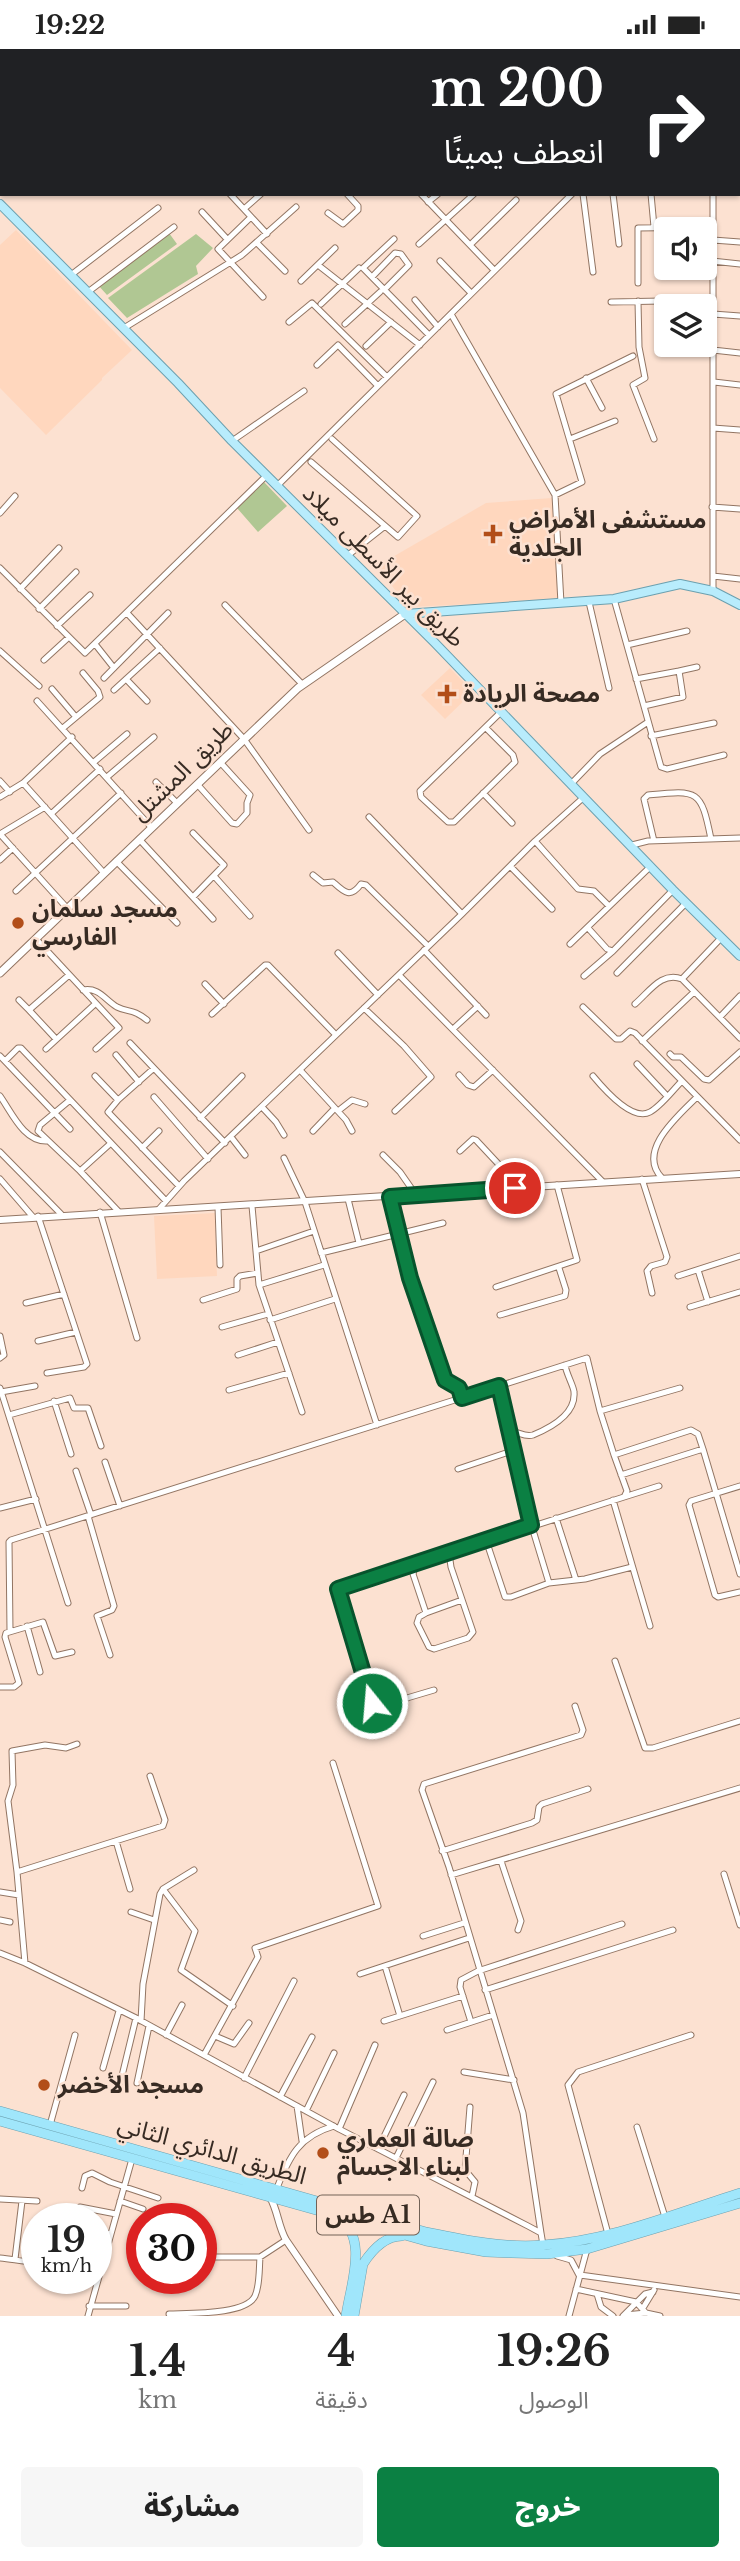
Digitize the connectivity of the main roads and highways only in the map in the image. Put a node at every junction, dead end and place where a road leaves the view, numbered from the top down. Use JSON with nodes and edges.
{"nodes":[{"id":1,"x":0,"y":204,"type":"edge"},
{"id":2,"x":740,"y":605,"type":"edge"},
{"id":3,"x":407,"y":617,"type":"junction"},
{"id":4,"x":740,"y":954,"type":"edge"},
{"id":5,"x":0,"y":973,"type":"edge"},
{"id":6,"x":0,"y":2111,"type":"edge"},
{"id":7,"x":0,"y":2121,"type":"edge"},
{"id":8,"x":16,"y":2121,"type":"junction"},
{"id":9,"x":740,"y":2193,"type":"edge"},
{"id":10,"x":740,"y":2203,"type":"edge"},
{"id":11,"x":334,"y":2215,"type":"junction"},
{"id":12,"x":415,"y":2238,"type":"junction"},
{"id":13,"x":545,"y":2250,"type":"junction"},
{"id":14,"x":355,"y":2285,"type":"junction"},
{"id":15,"x":346,"y":2316,"type":"edge"},
{"id":16,"x":355,"y":2316,"type":"edge"}],
"edges":[{"from":1,"to":3,"type":"main road","name":"طريق بير الأسطى ميلاد"},
{"from":2,"to":3,"type":"main road"},
{"from":3,"to":4,"type":"main road","name":"طريق بير الأسطى ميلاد"},
{"from":3,"to":5,"type":"main road","name":"طريق المشتل"},
{"from":6,"to":8,"type":"highway","name":"الطريق الدائري الثاني","number":"طس A1"},
{"from":7,"to":8,"type":"highway","name":"الطريق الدائري الثاني","number":"طس A1"},
{"from":8,"to":11,"type":"highway","name":"الطريق الدائري الثاني","number":"طس A1"},
{"from":8,"to":13,"type":"highway","name":"الطريق الدائري الثاني","number":"طس A1"},
{"from":9,"to":13,"type":"highway","name":"الطريق الدائري الثاني","number":"طس A1"},
{"from":10,"to":13,"type":"highway","name":"الطريق الدائري الثاني","number":"طس A1"},
{"from":11,"to":12,"type":"highway","name":"الطريق الدائري الثاني","number":"طس A1"},
{"from":11,"to":14,"type":"highway"},
{"from":12,"to":13,"type":"highway","name":"الطريق الدائري الثاني","number":"طس A1"},
{"from":12,"to":14,"type":"highway"},
{"from":14,"to":15,"type":"highway"},
{"from":14,"to":16,"type":"highway"}]}
